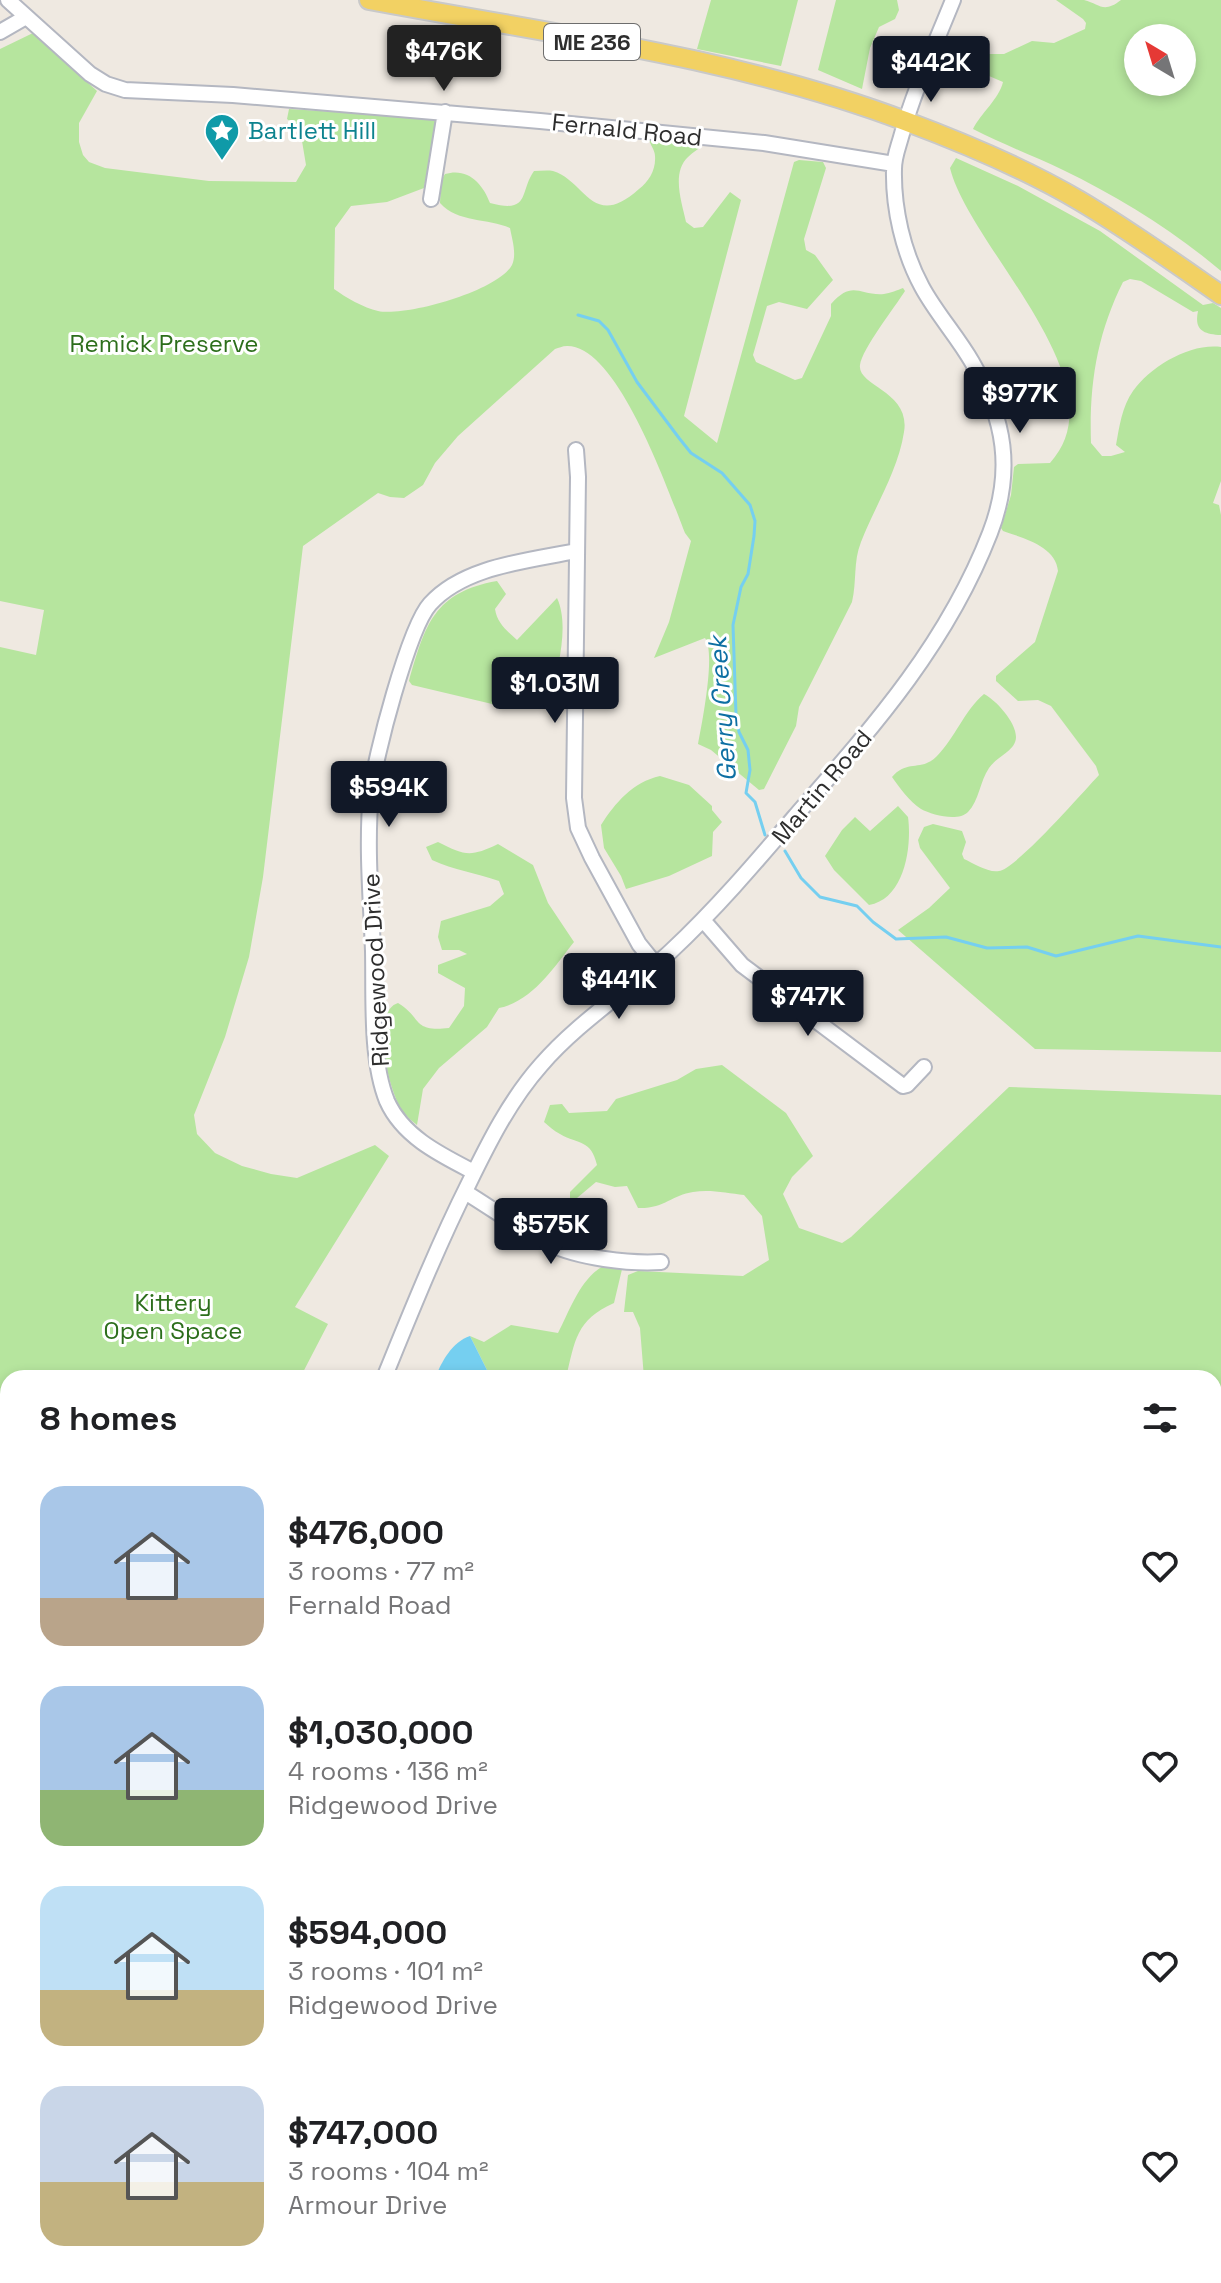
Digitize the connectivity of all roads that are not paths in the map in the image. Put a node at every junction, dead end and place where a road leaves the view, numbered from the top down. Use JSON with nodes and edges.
{"nodes":[{"id":1,"x":8,"y":0,"type":"edge"},
{"id":2,"x":369,"y":0,"type":"edge"},
{"id":3,"x":953,"y":0,"type":"edge"},
{"id":4,"x":26,"y":17,"type":"junction"},
{"id":5,"x":0,"y":32,"type":"edge"},
{"id":6,"x":445,"y":112,"type":"junction"},
{"id":7,"x":905,"y":121,"type":"junction"},
{"id":8,"x":894,"y":164,"type":"junction"},
{"id":9,"x":431,"y":199,"type":"dead end"},
{"id":10,"x":1221,"y":295,"type":"edge"},
{"id":11,"x":576,"y":450,"type":"dead end"},
{"id":12,"x":576,"y":551,"type":"junction"},
{"id":13,"x":703,"y":920,"type":"junction"},
{"id":14,"x":656,"y":965,"type":"junction"},
{"id":15,"x":924,"y":1067,"type":"dead end"},
{"id":16,"x":474,"y":1172,"type":"junction"},
{"id":17,"x":465,"y":1192,"type":"junction"},
{"id":18,"x":661,"y":1262,"type":"dead end"},
{"id":19,"x":387,"y":1370,"type":"edge"}],
"edges":[{"from":1,"to":4,"type":"street","name":"Fernald Road"},
{"from":2,"to":7,"type":"main road","number":"ME 236"},
{"from":3,"to":7,"type":"street","name":"Martin Road"},
{"from":4,"to":5,"type":"street"},
{"from":4,"to":6,"type":"street","name":"Fernald Road"},
{"from":6,"to":8,"type":"street","name":"Fernald Road"},
{"from":6,"to":9,"type":"street"},
{"from":7,"to":8,"type":"street","name":"Martin Road"},
{"from":7,"to":10,"type":"main road","number":"ME 236"},
{"from":8,"to":13,"type":"street","name":"Martin Road"},
{"from":11,"to":12,"type":"street"},
{"from":12,"to":14,"type":"street"},
{"from":12,"to":16,"type":"street","name":"Ridgewood Drive"},
{"from":13,"to":14,"type":"street","name":"Martin Road"},
{"from":13,"to":15,"type":"street"},
{"from":14,"to":16,"type":"street","name":"Martin Road"},
{"from":16,"to":17,"type":"street","name":"Martin Road"},
{"from":17,"to":18,"type":"street"},
{"from":17,"to":19,"type":"street","name":"Martin Road"}]}
